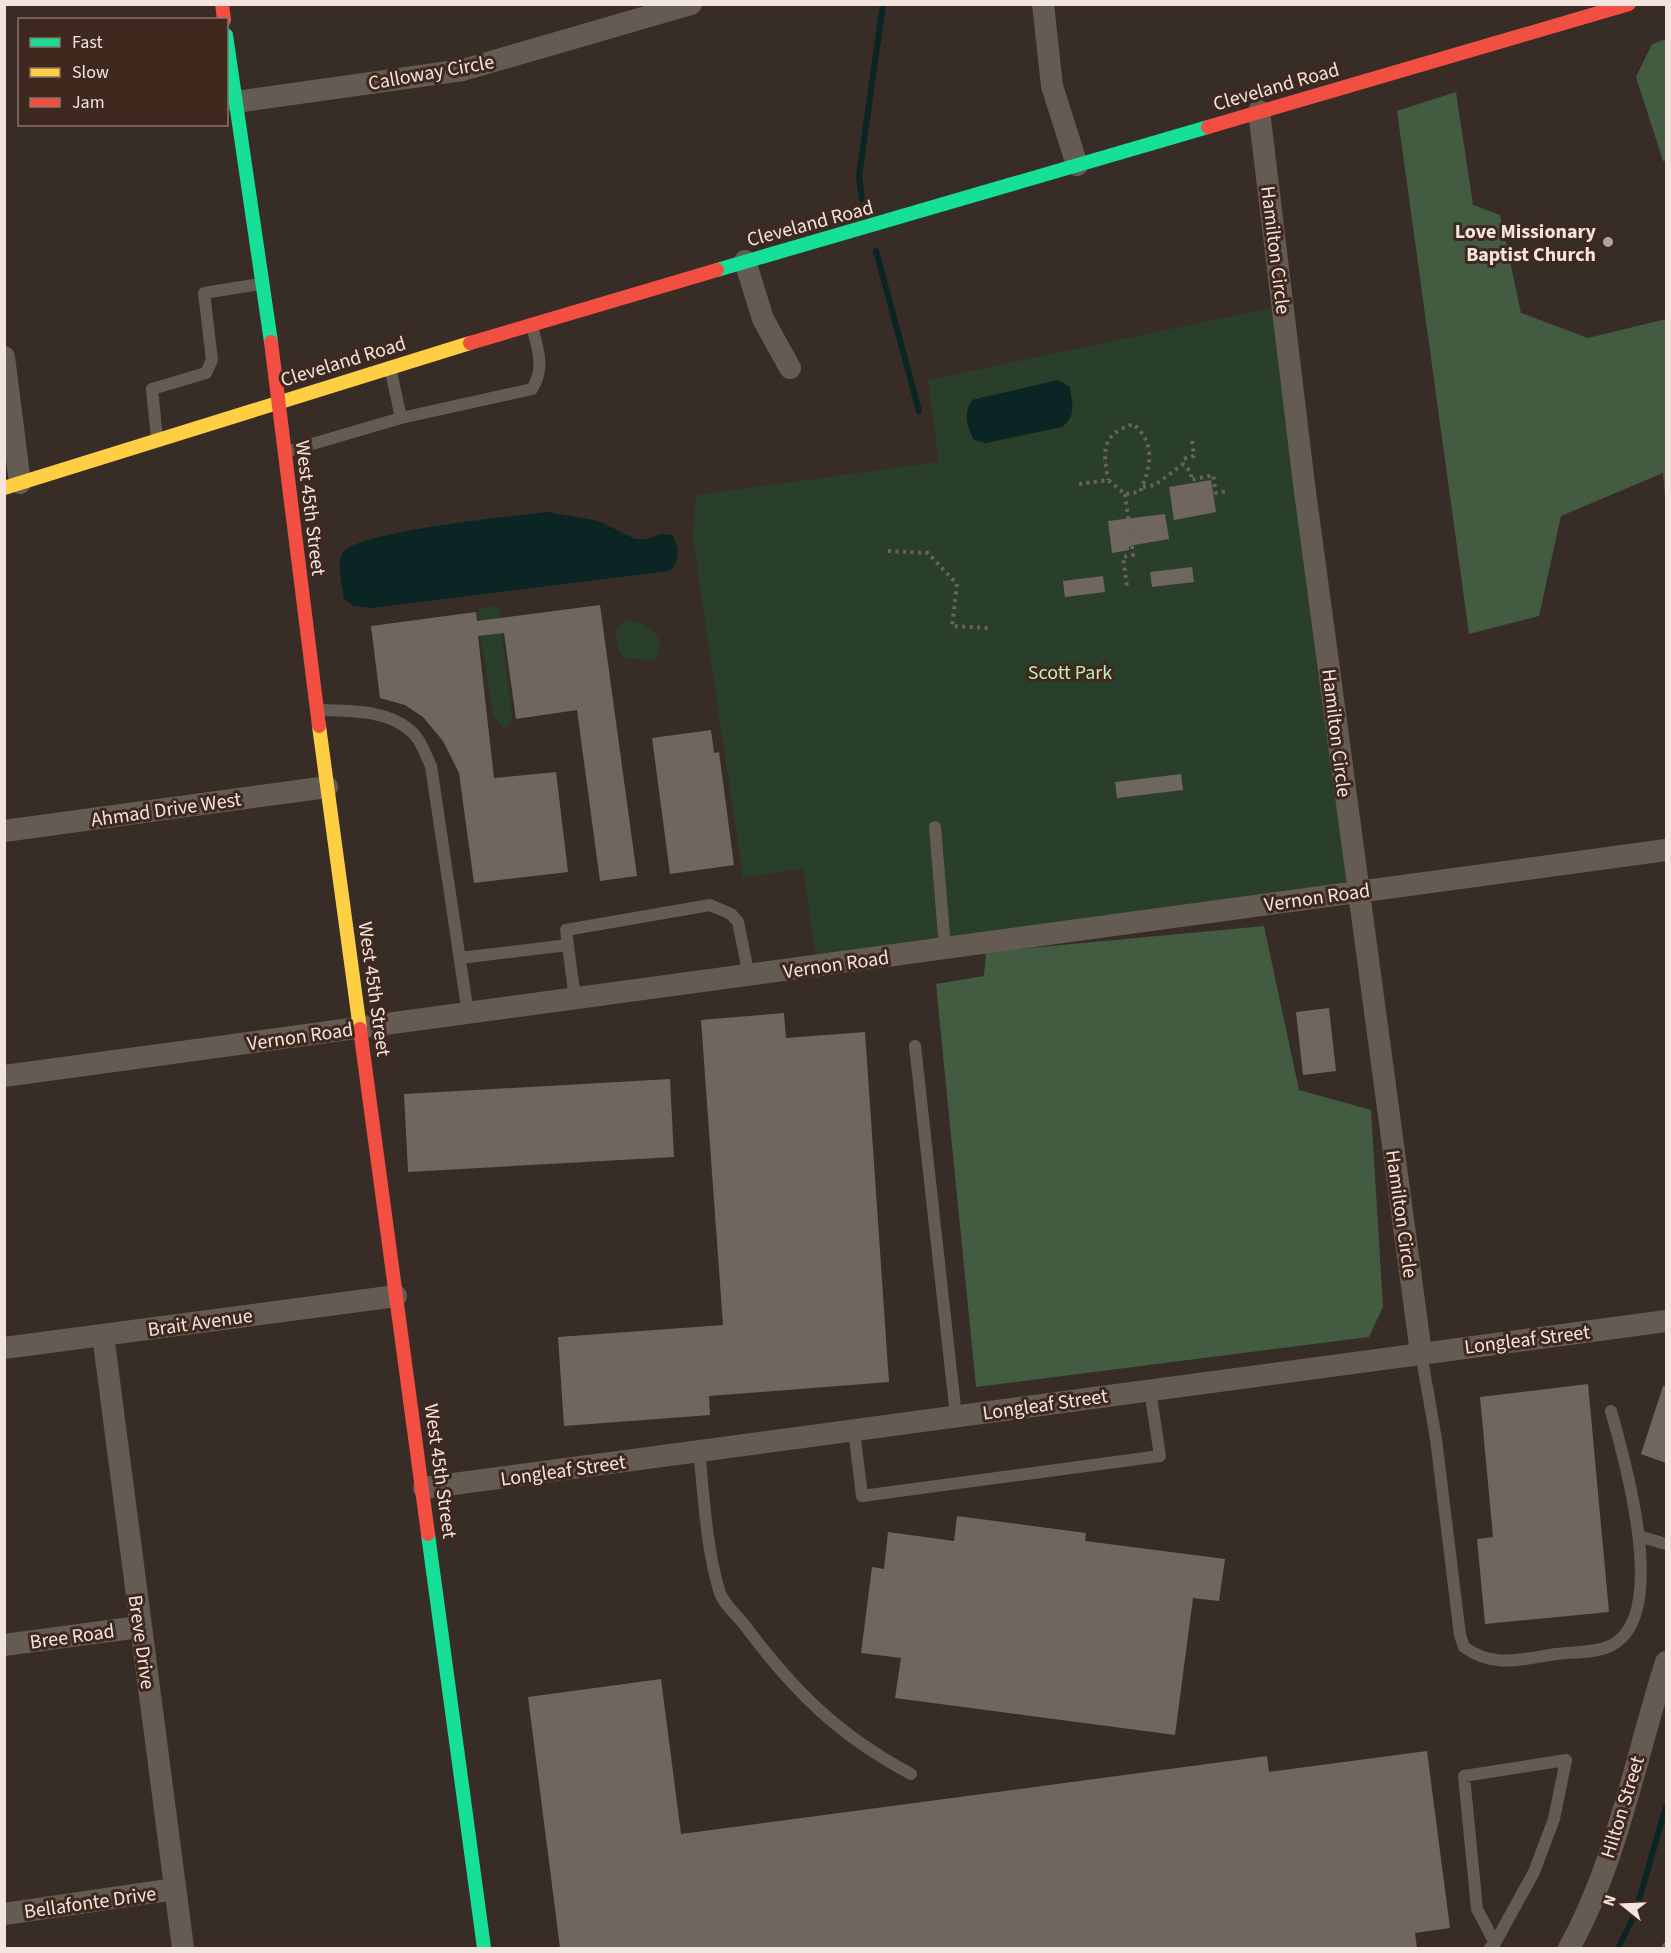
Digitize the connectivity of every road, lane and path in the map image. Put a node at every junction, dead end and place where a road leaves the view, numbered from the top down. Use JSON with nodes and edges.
{"nodes":[{"id":1,"x":691,"y":4,"type":"edge"},
{"id":2,"x":1043,"y":4,"type":"edge"},
{"id":3,"x":1629,"y":4,"type":"edge"},
{"id":4,"x":228,"y":49,"type":"edge"},
{"id":5,"x":236,"y":102,"type":"junction"},
{"id":6,"x":1259,"y":111,"type":"junction"},
{"id":7,"x":1077,"y":165,"type":"junction"},
{"id":8,"x":745,"y":261,"type":"junction"},
{"id":9,"x":262,"y":284,"type":"junction"},
{"id":10,"x":532,"y":324,"type":"junction"},
{"id":11,"x":4,"y":357,"type":"edge"},
{"id":12,"x":390,"y":367,"type":"junction"},
{"id":13,"x":790,"y":369,"type":"dead end"},
{"id":14,"x":278,"y":401,"type":"junction"},
{"id":15,"x":401,"y":418,"type":"junction"},
{"id":16,"x":157,"y":440,"type":"junction"},
{"id":17,"x":1192,"y":441,"type":"dead end"},
{"id":18,"x":284,"y":453,"type":"junction"},
{"id":19,"x":1183,"y":464,"type":"junction"},
{"id":20,"x":1107,"y":480,"type":"junction"},
{"id":21,"x":1079,"y":484,"type":"dead end"},
{"id":22,"x":12,"y":486,"type":"edge"},
{"id":23,"x":1142,"y":487,"type":"junction"},
{"id":24,"x":1227,"y":491,"type":"dead end"},
{"id":25,"x":1125,"y":494,"type":"junction"},
{"id":26,"x":888,"y":551,"type":"dead end"},
{"id":27,"x":1127,"y":587,"type":"dead end"},
{"id":28,"x":989,"y":628,"type":"dead end"},
{"id":29,"x":317,"y":710,"type":"junction"},
{"id":30,"x":327,"y":787,"type":"junction"},
{"id":31,"x":935,"y":827,"type":"dead end"},
{"id":32,"x":4,"y":831,"type":"edge"},
{"id":33,"x":1666,"y":850,"type":"edge"},
{"id":34,"x":1358,"y":891,"type":"junction"},
{"id":35,"x":568,"y":945,"type":"junction"},
{"id":36,"x":945,"y":948,"type":"junction"},
{"id":37,"x":460,"y":958,"type":"junction"},
{"id":38,"x":749,"y":976,"type":"junction"},
{"id":39,"x":575,"y":999,"type":"junction"},
{"id":40,"x":468,"y":1014,"type":"junction"},
{"id":41,"x":362,"y":1028,"type":"junction"},
{"id":42,"x":915,"y":1046,"type":"dead end"},
{"id":43,"x":4,"y":1076,"type":"edge"},
{"id":44,"x":396,"y":1296,"type":"junction"},
{"id":45,"x":1666,"y":1321,"type":"edge"},
{"id":46,"x":103,"y":1335,"type":"junction"},
{"id":47,"x":4,"y":1348,"type":"edge"},
{"id":48,"x":1421,"y":1353,"type":"junction"},
{"id":49,"x":1150,"y":1390,"type":"junction"},
{"id":50,"x":1611,"y":1410,"type":"dead end"},
{"id":51,"x":956,"y":1416,"type":"junction"},
{"id":52,"x":854,"y":1431,"type":"junction"},
{"id":53,"x":699,"y":1450,"type":"junction"},
{"id":54,"x":424,"y":1488,"type":"junction"},
{"id":55,"x":1642,"y":1537,"type":"junction"},
{"id":56,"x":1666,"y":1544,"type":"edge"},
{"id":57,"x":140,"y":1627,"type":"junction"},
{"id":58,"x":4,"y":1645,"type":"edge"},
{"id":59,"x":1666,"y":1662,"type":"edge"},
{"id":60,"x":911,"y":1774,"type":"dead end"},
{"id":61,"x":175,"y":1889,"type":"junction"},
{"id":62,"x":4,"y":1914,"type":"edge"},
{"id":63,"x":1492,"y":1946,"type":"edge"},
{"id":64,"x":183,"y":1948,"type":"edge"},
{"id":65,"x":484,"y":1948,"type":"edge"},
{"id":66,"x":1569,"y":1948,"type":"edge"}],
"edges":[{"from":1,"to":5,"type":"street","name":"Calloway Circle"},
{"from":2,"to":7,"type":"street"},
{"from":3,"to":6,"type":"street","name":"Cleveland Road"},
{"from":4,"to":5,"type":"street","name":"West 45th Street"},
{"from":5,"to":9,"type":"street","name":"West 45th Street"},
{"from":6,"to":7,"type":"street","name":"Cleveland Road"},
{"from":6,"to":34,"type":"street","name":"Hamilton Circle"},
{"from":7,"to":8,"type":"street","name":"Cleveland Road"},
{"from":8,"to":10,"type":"street","name":"Cleveland Road"},
{"from":8,"to":13,"type":"street"},
{"from":9,"to":14,"type":"street","name":"West 45th Street"},
{"from":9,"to":16,"type":"lane"},
{"from":10,"to":12,"type":"street","name":"Cleveland Road"},
{"from":10,"to":15,"type":"lane"},
{"from":11,"to":22,"type":"street"},
{"from":12,"to":14,"type":"street","name":"Cleveland Road"},
{"from":12,"to":15,"type":"lane"},
{"from":14,"to":16,"type":"street","name":"Cleveland Road"},
{"from":14,"to":18,"type":"street","name":"West 45th Street"},
{"from":15,"to":18,"type":"lane"},
{"from":16,"to":22,"type":"street","name":"Cleveland Road"},
{"from":17,"to":19,"type":"path"},
{"from":18,"to":29,"type":"street","name":"West 45th Street"},
{"from":19,"to":23,"type":"path"},
{"from":19,"to":24,"type":"path"},
{"from":20,"to":21,"type":"path"},
{"from":20,"to":23,"type":"path"},
{"from":20,"to":25,"type":"path"},
{"from":23,"to":25,"type":"path"},
{"from":25,"to":27,"type":"path"},
{"from":26,"to":28,"type":"path"},
{"from":29,"to":30,"type":"street","name":"West 45th Street"},
{"from":29,"to":37,"type":"lane"},
{"from":30,"to":32,"type":"street","name":"Ahmad Drive West"},
{"from":30,"to":41,"type":"street","name":"West 45th Street"},
{"from":31,"to":36,"type":"lane"},
{"from":33,"to":34,"type":"street","name":"Vernon Road"},
{"from":34,"to":36,"type":"street","name":"Vernon Road"},
{"from":34,"to":48,"type":"street","name":"Hamilton Circle"},
{"from":35,"to":37,"type":"lane"},
{"from":35,"to":38,"type":"lane"},
{"from":35,"to":39,"type":"lane"},
{"from":36,"to":38,"type":"street","name":"Vernon Road"},
{"from":37,"to":40,"type":"lane"},
{"from":38,"to":39,"type":"street","name":"Vernon Road"},
{"from":39,"to":40,"type":"street","name":"Vernon Road"},
{"from":40,"to":41,"type":"street","name":"Vernon Road"},
{"from":41,"to":43,"type":"street","name":"Vernon Road"},
{"from":41,"to":44,"type":"street","name":"West 45th Street"},
{"from":42,"to":51,"type":"lane"},
{"from":44,"to":46,"type":"street","name":"Brait Avenue"},
{"from":44,"to":54,"type":"street","name":"West 45th Street"},
{"from":45,"to":48,"type":"street","name":"Longleaf Street"},
{"from":46,"to":47,"type":"street","name":"Brait Avenue"},
{"from":46,"to":57,"type":"street","name":"Breve Drive"},
{"from":48,"to":49,"type":"street","name":"Longleaf Street"},
{"from":48,"to":55,"type":"lane"},
{"from":49,"to":51,"type":"street","name":"Longleaf Street"},
{"from":49,"to":52,"type":"lane"},
{"from":50,"to":55,"type":"lane"},
{"from":51,"to":52,"type":"street","name":"Longleaf Street"},
{"from":52,"to":53,"type":"street","name":"Longleaf Street"},
{"from":53,"to":54,"type":"street","name":"Longleaf Street"},
{"from":53,"to":60,"type":"lane"},
{"from":54,"to":65,"type":"street","name":"West 45th Street"},
{"from":55,"to":56,"type":"lane"},
{"from":57,"to":58,"type":"street","name":"Bree Road"},
{"from":57,"to":61,"type":"street","name":"Breve Drive"},
{"from":59,"to":66,"type":"street","name":"Hilton Street"},
{"from":61,"to":62,"type":"street","name":"Bellafonte Drive"},
{"from":61,"to":64,"type":"street","name":"Breve Drive"},
{"from":63,"to":63,"type":"lane"}]}
